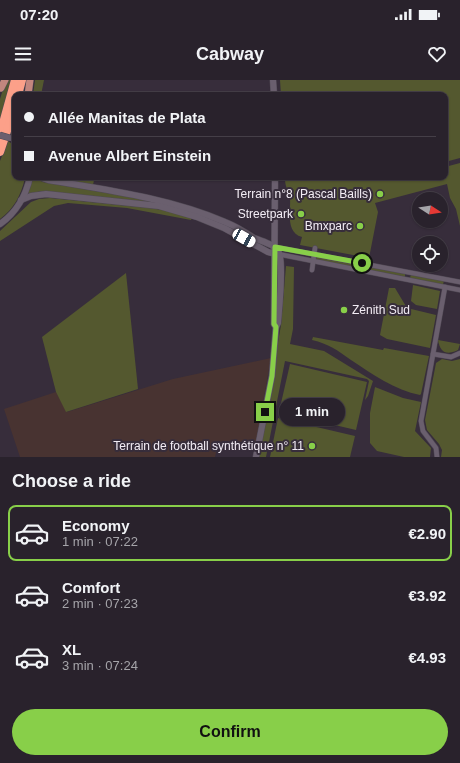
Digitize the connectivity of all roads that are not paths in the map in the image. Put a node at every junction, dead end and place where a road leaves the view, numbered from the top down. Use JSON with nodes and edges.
{"nodes":[{"id":1,"x":3,"y":80,"type":"edge"},
{"id":2,"x":15,"y":80,"type":"edge"},
{"id":3,"x":22,"y":80,"type":"edge"},
{"id":4,"x":32,"y":80,"type":"edge"},
{"id":5,"x":274,"y":80,"type":"edge"},
{"id":6,"x":0,"y":89,"type":"edge"},
{"id":7,"x":19,"y":92,"type":"edge"},
{"id":8,"x":30,"y":92,"type":"edge"},
{"id":9,"x":274,"y":92,"type":"edge"},
{"id":10,"x":12,"y":116,"type":"edge"},
{"id":11,"x":0,"y":134,"type":"edge"},
{"id":12,"x":12,"y":140,"type":"edge"},
{"id":13,"x":0,"y":152,"type":"edge"},
{"id":14,"x":29,"y":180,"type":"edge"},
{"id":15,"x":48,"y":180,"type":"edge"},
{"id":16,"x":274,"y":180,"type":"edge"},
{"id":17,"x":21,"y":200,"type":"junction"},
{"id":18,"x":199,"y":215,"type":"junction"},
{"id":19,"x":0,"y":224,"type":"edge"},
{"id":20,"x":275,"y":234,"type":"junction"},
{"id":21,"x":262,"y":242,"type":"junction"},
{"id":22,"x":275,"y":247,"type":"junction"},
{"id":23,"x":315,"y":248,"type":"dead end"},
{"id":24,"x":277,"y":254,"type":"junction"},
{"id":25,"x":314,"y":254,"type":"junction"},
{"id":26,"x":313,"y":262,"type":"junction"},
{"id":27,"x":312,"y":270,"type":"dead end"},
{"id":28,"x":460,"y":282,"type":"edge"},
{"id":29,"x":445,"y":287,"type":"junction"},
{"id":30,"x":460,"y":290,"type":"edge"},
{"id":31,"x":460,"y":353,"type":"edge"},
{"id":32,"x":433,"y":354,"type":"junction"},
{"id":33,"x":256,"y":457,"type":"edge"},
{"id":34,"x":437,"y":457,"type":"edge"}],
"edges":[{"from":1,"to":6,"type":"main road"},
{"from":2,"to":11,"type":"highway"},
{"from":3,"to":7,"type":"highway"},
{"from":4,"to":8,"type":"main road"},
{"from":5,"to":9,"type":"main road"},
{"from":10,"to":13,"type":"highway"},
{"from":11,"to":12,"type":"main road","bridge":true},
{"from":14,"to":17,"type":"main road"},
{"from":15,"to":18,"type":"main road"},
{"from":16,"to":20,"type":"main road"},
{"from":17,"to":18,"type":"main road"},
{"from":17,"to":19,"type":"main road"},
{"from":18,"to":21,"type":"main road"},
{"from":18,"to":24,"type":"main road"},
{"from":20,"to":21,"type":"main road"},
{"from":20,"to":22,"type":"main road"},
{"from":21,"to":22,"type":"main road"},
{"from":22,"to":24,"type":"main road"},
{"from":22,"to":25,"type":"street"},
{"from":23,"to":25,"type":"street"},
{"from":24,"to":26,"type":"street"},
{"from":24,"to":33,"type":"main road"},
{"from":25,"to":26,"type":"street"},
{"from":25,"to":28,"type":"street"},
{"from":26,"to":27,"type":"street"},
{"from":26,"to":29,"type":"street"},
{"from":29,"to":30,"type":"street"},
{"from":29,"to":32,"type":"street"},
{"from":31,"to":32,"type":"street"},
{"from":32,"to":34,"type":"street"}]}
